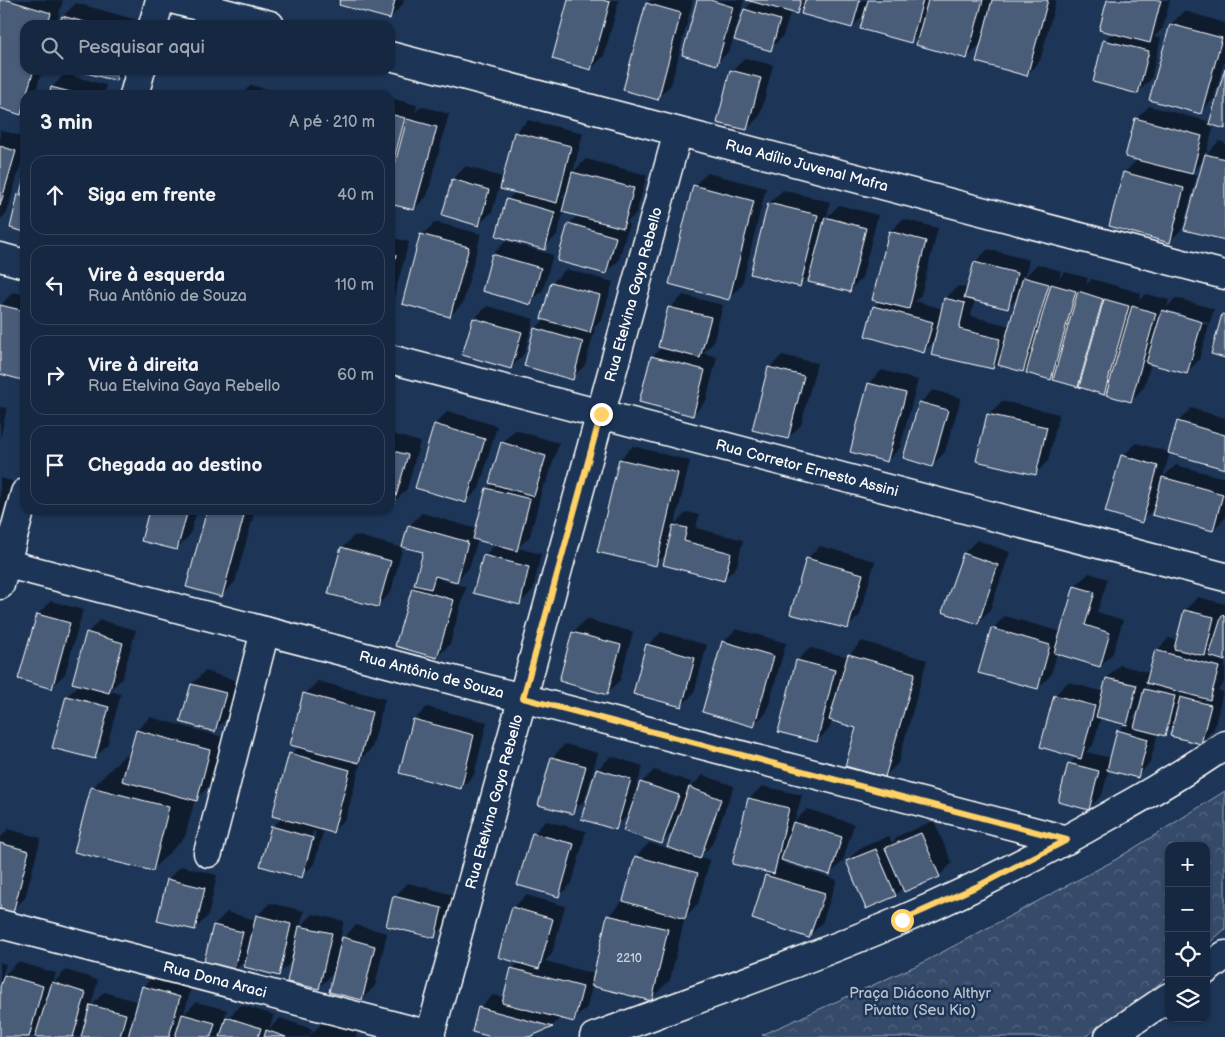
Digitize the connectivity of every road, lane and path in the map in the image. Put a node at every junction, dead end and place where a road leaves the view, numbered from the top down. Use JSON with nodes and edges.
{"nodes":[{"id":1,"x":160,"y":0,"type":"edge"},
{"id":2,"x":174,"y":0,"type":"edge"},
{"id":3,"x":154,"y":20,"type":"edge"},
{"id":4,"x":251,"y":20,"type":"edge"},
{"id":5,"x":395,"y":57,"type":"edge"},
{"id":6,"x":140,"y":75,"type":"edge"},
{"id":7,"x":135,"y":90,"type":"edge"},
{"id":8,"x":678,"y":132,"type":"junction"},
{"id":9,"x":0,"y":257,"type":"edge"},
{"id":10,"x":20,"y":263,"type":"edge"},
{"id":11,"x":1225,"y":275,"type":"edge"},
{"id":12,"x":395,"y":360,"type":"edge"},
{"id":13,"x":601,"y":414,"type":"junction"},
{"id":14,"x":20,"y":510,"type":"edge"},
{"id":15,"x":2,"y":570,"type":"edge"},
{"id":16,"x":1225,"y":577,"type":"edge"},
{"id":17,"x":265,"y":631,"type":"junction"},
{"id":18,"x":523,"y":698,"type":"junction"},
{"id":19,"x":1225,"y":745,"type":"edge"},
{"id":20,"x":1067,"y":840,"type":"junction"},
{"id":21,"x":208,"y":853,"type":"dead end"},
{"id":22,"x":0,"y":924,"type":"edge"},
{"id":23,"x":1225,"y":955,"type":"edge"},
{"id":24,"x":1210,"y":967,"type":"edge"},
{"id":25,"x":1165,"y":1000,"type":"edge"},
{"id":26,"x":431,"y":1036,"type":"edge"},
{"id":27,"x":594,"y":1037,"type":"edge"},
{"id":28,"x":1109,"y":1037,"type":"edge"}],
"edges":[{"from":1,"to":3,"type":"street"},
{"from":2,"to":4,"type":"street"},
{"from":5,"to":8,"type":"street","name":"Rua Adílio Juvenal Mafra"},
{"from":6,"to":7,"type":"street"},
{"from":8,"to":11,"type":"street","name":"Rua Adílio Juvenal Mafra"},
{"from":8,"to":13,"type":"street","name":"Rua Etelvina Gaya Rebello"},
{"from":9,"to":10,"type":"street"},
{"from":12,"to":13,"type":"street","name":"Rua Corretor Ernesto Assini"},
{"from":13,"to":16,"type":"street","name":"Rua Corretor Ernesto Assini"},
{"from":13,"to":18,"type":"street","name":"Rua Etelvina Gaya Rebello"},
{"from":14,"to":15,"type":"street"},
{"from":15,"to":17,"type":"street","name":"Rua Antônio de Souza"},
{"from":17,"to":18,"type":"street","name":"Rua Antônio de Souza"},
{"from":17,"to":21,"type":"street"},
{"from":18,"to":20,"type":"street","name":"Rua Antônio de Souza"},
{"from":18,"to":26,"type":"street","name":"Rua Etelvina Gaya Rebello"},
{"from":19,"to":20,"type":"street"},
{"from":20,"to":27,"type":"street"},
{"from":22,"to":26,"type":"street","name":"Rua Dona Araci"},
{"from":23,"to":24,"type":"street"},
{"from":25,"to":28,"type":"street"}]}
